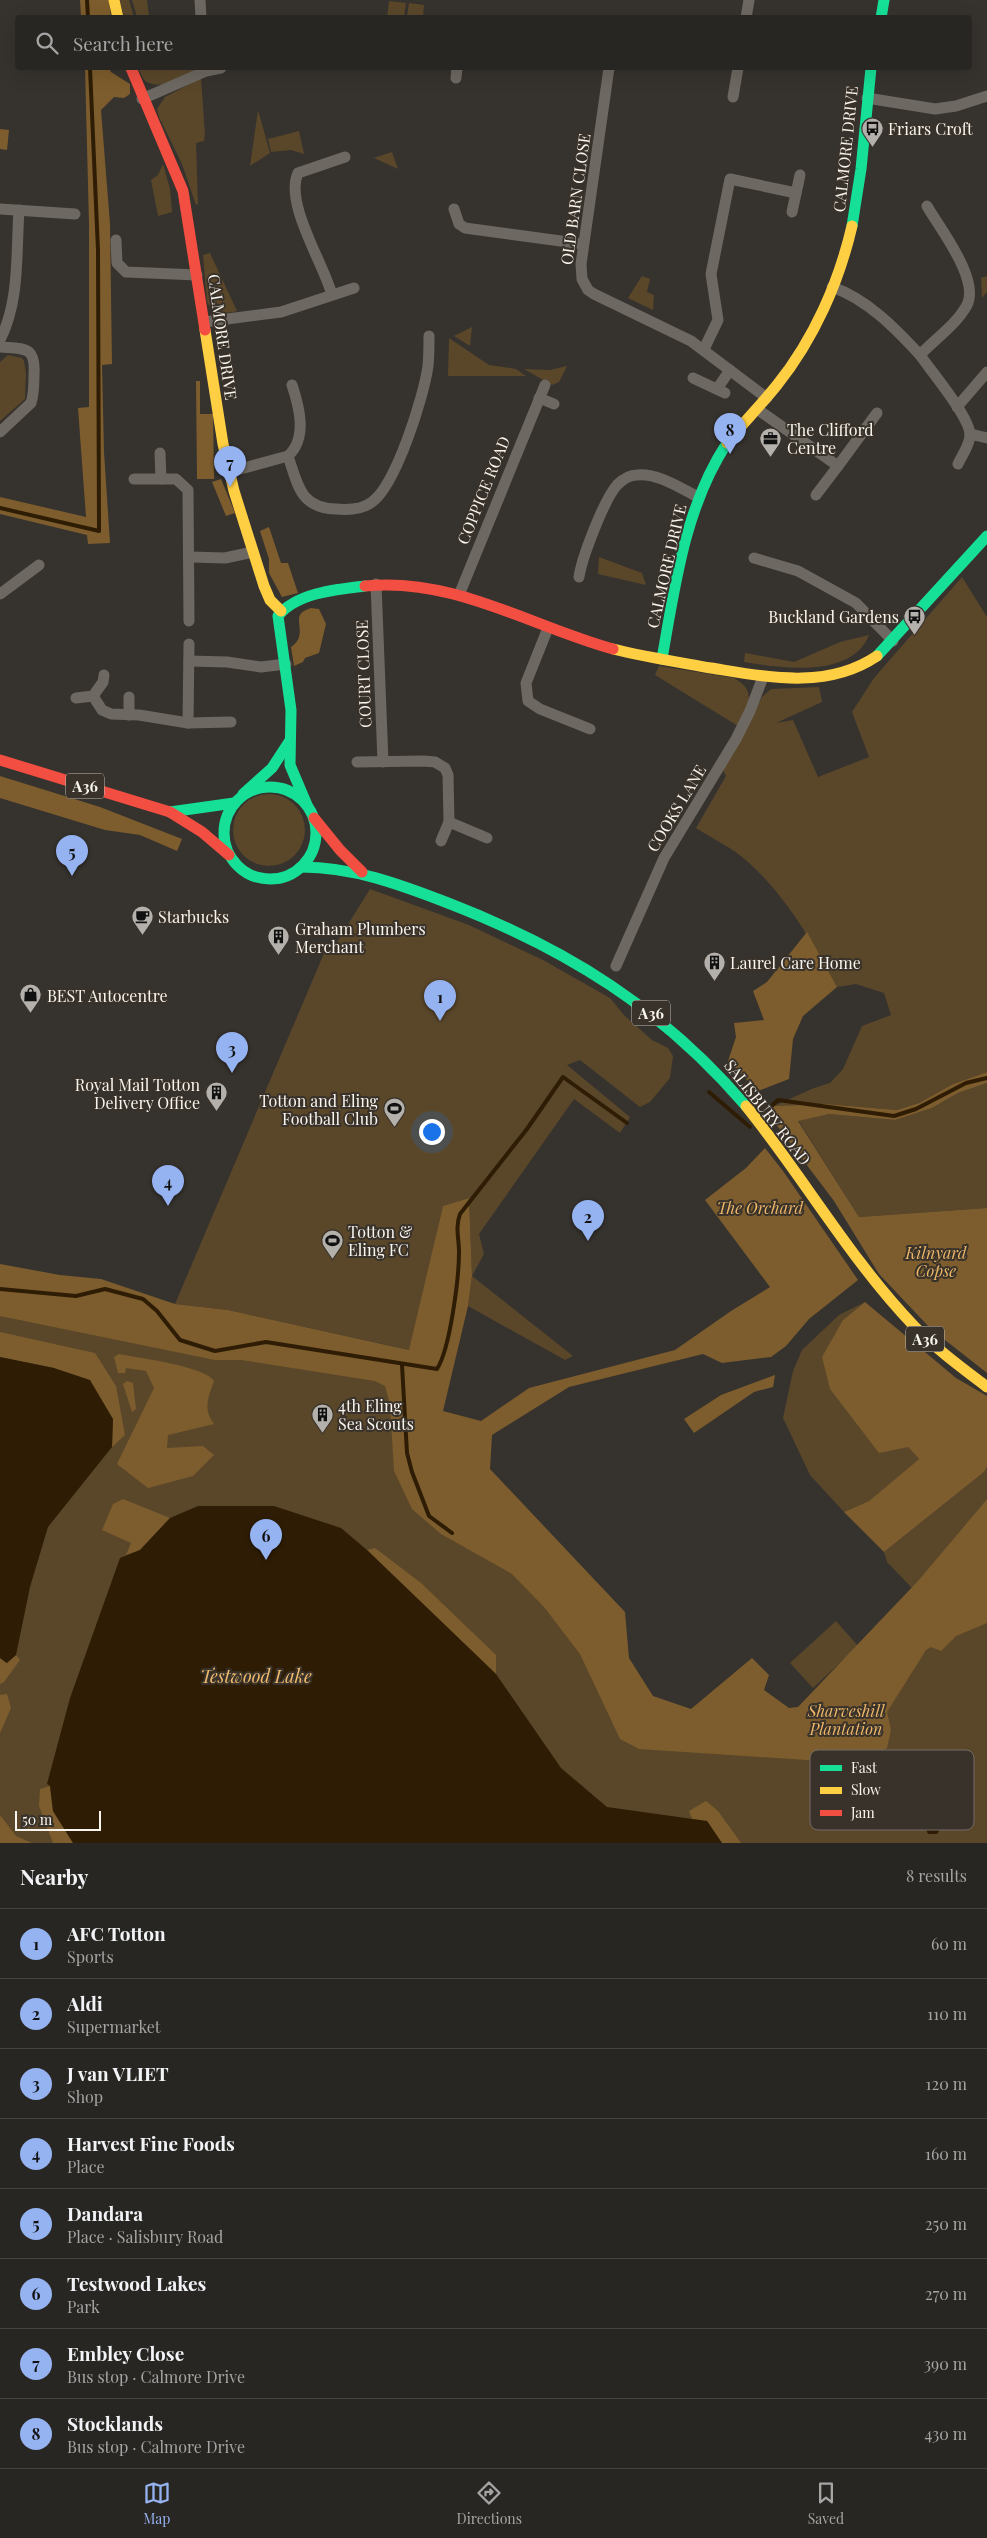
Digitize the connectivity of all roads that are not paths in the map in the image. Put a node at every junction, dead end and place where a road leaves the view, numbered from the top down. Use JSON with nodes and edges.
{"nodes":[{"id":1,"x":114,"y":0,"type":"edge"},
{"id":2,"x":200,"y":0,"type":"edge"},
{"id":3,"x":749,"y":0,"type":"edge"},
{"id":4,"x":884,"y":0,"type":"edge"},
{"id":5,"x":117,"y":15,"type":"edge"},
{"id":6,"x":201,"y":15,"type":"edge"},
{"id":7,"x":746,"y":15,"type":"edge"},
{"id":8,"x":882,"y":15,"type":"edge"},
{"id":9,"x":131,"y":70,"type":"edge"},
{"id":10,"x":204,"y":70,"type":"edge"},
{"id":11,"x":609,"y":70,"type":"edge"},
{"id":12,"x":738,"y":70,"type":"edge"},
{"id":13,"x":871,"y":70,"type":"edge"},
{"id":14,"x":987,"y":96,"type":"edge"},
{"id":15,"x":733,"y":97,"type":"dead end"},
{"id":16,"x":867,"y":98,"type":"junction"},
{"id":17,"x":142,"y":99,"type":"junction"},
{"id":18,"x":345,"y":157,"type":"dead end"},
{"id":19,"x":800,"y":175,"type":"dead end"},
{"id":20,"x":796,"y":193,"type":"junction"},
{"id":21,"x":926,"y":206,"type":"dead end"},
{"id":22,"x":0,"y":208,"type":"edge"},
{"id":23,"x":454,"y":209,"type":"dead end"},
{"id":24,"x":19,"y":210,"type":"junction"},
{"id":25,"x":792,"y":212,"type":"dead end"},
{"id":26,"x":75,"y":214,"type":"dead end"},
{"id":27,"x":116,"y":240,"type":"dead end"},
{"id":28,"x":582,"y":244,"type":"junction"},
{"id":29,"x":197,"y":275,"type":"junction"},
{"id":30,"x":832,"y":287,"type":"junction"},
{"id":31,"x":354,"y":288,"type":"dead end"},
{"id":32,"x":332,"y":295,"type":"junction"},
{"id":33,"x":204,"y":322,"type":"junction"},
{"id":34,"x":429,"y":336,"type":"dead end"},
{"id":35,"x":0,"y":340,"type":"edge"},
{"id":36,"x":0,"y":347,"type":"edge"},
{"id":37,"x":704,"y":349,"type":"junction"},
{"id":38,"x":920,"y":355,"type":"junction"},
{"id":39,"x":730,"y":370,"type":"junction"},
{"id":40,"x":987,"y":372,"type":"edge"},
{"id":41,"x":693,"y":378,"type":"dead end"},
{"id":42,"x":292,"y":385,"type":"dead end"},
{"id":43,"x":545,"y":385,"type":"dead end"},
{"id":44,"x":539,"y":398,"type":"junction"},
{"id":45,"x":767,"y":398,"type":"junction"},
{"id":46,"x":554,"y":404,"type":"dead end"},
{"id":47,"x":957,"y":408,"type":"junction"},
{"id":48,"x":757,"y":409,"type":"junction"},
{"id":49,"x":877,"y":413,"type":"dead end"},
{"id":50,"x":0,"y":432,"type":"edge"},
{"id":51,"x":970,"y":434,"type":"junction"},
{"id":52,"x":987,"y":438,"type":"edge"},
{"id":53,"x":160,"y":453,"type":"dead end"},
{"id":54,"x":288,"y":456,"type":"junction"},
{"id":55,"x":958,"y":464,"type":"dead end"},
{"id":56,"x":838,"y":466,"type":"junction"},
{"id":57,"x":229,"y":472,"type":"junction"},
{"id":58,"x":134,"y":479,"type":"dead end"},
{"id":59,"x":161,"y":479,"type":"junction"},
{"id":60,"x":816,"y":495,"type":"dead end"},
{"id":61,"x":698,"y":497,"type":"junction"},
{"id":62,"x":987,"y":536,"type":"edge"},
{"id":63,"x":253,"y":552,"type":"junction"},
{"id":64,"x":190,"y":557,"type":"junction"},
{"id":65,"x":754,"y":558,"type":"dead end"},
{"id":66,"x":39,"y":565,"type":"dead end"},
{"id":67,"x":580,"y":577,"type":"dead end"},
{"id":68,"x":376,"y":584,"type":"junction"},
{"id":69,"x":0,"y":594,"type":"edge"},
{"id":70,"x":458,"y":595,"type":"junction"},
{"id":71,"x":281,"y":611,"type":"junction"},
{"id":72,"x":190,"y":621,"type":"dead end"},
{"id":73,"x":548,"y":628,"type":"junction"},
{"id":74,"x":893,"y":640,"type":"junction"},
{"id":75,"x":190,"y":644,"type":"dead end"},
{"id":76,"x":662,"y":659,"type":"junction"},
{"id":77,"x":189,"y":661,"type":"junction"},
{"id":78,"x":286,"y":664,"type":"junction"},
{"id":79,"x":104,"y":675,"type":"dead end"},
{"id":80,"x":763,"y":677,"type":"junction"},
{"id":81,"x":93,"y":696,"type":"junction"},
{"id":82,"x":129,"y":697,"type":"dead end"},
{"id":83,"x":76,"y":698,"type":"dead end"},
{"id":84,"x":129,"y":715,"type":"junction"},
{"id":85,"x":231,"y":722,"type":"dead end"},
{"id":86,"x":188,"y":723,"type":"junction"},
{"id":87,"x":590,"y":729,"type":"dead end"},
{"id":88,"x":290,"y":740,"type":"junction"},
{"id":89,"x":0,"y":760,"type":"edge"},
{"id":90,"x":357,"y":762,"type":"dead end"},
{"id":91,"x":382,"y":762,"type":"junction"},
{"id":92,"x":243,"y":794,"type":"junction"},
{"id":93,"x":234,"y":803,"type":"junction"},
{"id":94,"x":307,"y":805,"type":"junction"},
{"id":95,"x":170,"y":812,"type":"junction"},
{"id":96,"x":314,"y":818,"type":"junction"},
{"id":97,"x":448,"y":822,"type":"junction"},
{"id":98,"x":487,"y":838,"type":"dead end"},
{"id":99,"x":441,"y":841,"type":"dead end"},
{"id":100,"x":229,"y":855,"type":"junction"},
{"id":101,"x":301,"y":867,"type":"junction"},
{"id":102,"x":362,"y":872,"type":"junction"},
{"id":103,"x":622,"y":962,"type":"dead end"},
{"id":104,"x":987,"y":1387,"type":"edge"}],
"edges":[{"from":1,"to":5,"type":"street"},
{"from":2,"to":6,"type":"street"},
{"from":3,"to":7,"type":"street"},
{"from":4,"to":8,"type":"street"},
{"from":9,"to":17,"type":"street","name":"CALMORE DRIVE"},
{"from":10,"to":17,"type":"street"},
{"from":11,"to":28,"type":"street","name":"OLD BARN CLOSE"},
{"from":12,"to":15,"type":"street"},
{"from":13,"to":16,"type":"street","name":"CALMORE DRIVE"},
{"from":14,"to":16,"type":"street"},
{"from":16,"to":30,"type":"street","name":"CALMORE DRIVE"},
{"from":17,"to":29,"type":"street","name":"CALMORE DRIVE"},
{"from":18,"to":32,"type":"street"},
{"from":19,"to":20,"type":"street"},
{"from":20,"to":25,"type":"street"},
{"from":20,"to":37,"type":"street"},
{"from":21,"to":38,"type":"street"},
{"from":22,"to":24,"type":"street"},
{"from":23,"to":28,"type":"street"},
{"from":24,"to":26,"type":"street"},
{"from":24,"to":35,"type":"street"},
{"from":27,"to":29,"type":"street"},
{"from":28,"to":37,"type":"street","name":"OLD BARN CLOSE"},
{"from":29,"to":33,"type":"street","name":"CALMORE DRIVE"},
{"from":30,"to":38,"type":"street"},
{"from":30,"to":45,"type":"street","name":"CALMORE DRIVE"},
{"from":31,"to":32,"type":"street"},
{"from":32,"to":33,"type":"street"},
{"from":33,"to":57,"type":"street","name":"CALMORE DRIVE"},
{"from":34,"to":54,"type":"street"},
{"from":36,"to":50,"type":"street"},
{"from":37,"to":39,"type":"street","name":"OLD BARN CLOSE"},
{"from":38,"to":47,"type":"street"},
{"from":39,"to":41,"type":"street"},
{"from":39,"to":45,"type":"street","name":"OLD BARN CLOSE"},
{"from":40,"to":47,"type":"street"},
{"from":42,"to":54,"type":"street"},
{"from":43,"to":44,"type":"street","name":"COPPICE ROAD"},
{"from":44,"to":46,"type":"street"},
{"from":44,"to":70,"type":"street","name":"COPPICE ROAD"},
{"from":45,"to":48,"type":"street","name":"CALMORE DRIVE"},
{"from":47,"to":51,"type":"street"},
{"from":48,"to":56,"type":"street"},
{"from":48,"to":61,"type":"street","name":"CALMORE DRIVE"},
{"from":49,"to":56,"type":"street"},
{"from":51,"to":52,"type":"street"},
{"from":51,"to":55,"type":"street"},
{"from":53,"to":59,"type":"street"},
{"from":54,"to":57,"type":"street"},
{"from":56,"to":60,"type":"street"},
{"from":57,"to":63,"type":"street","name":"CALMORE DRIVE"},
{"from":58,"to":59,"type":"street"},
{"from":59,"to":64,"type":"street"},
{"from":61,"to":67,"type":"street"},
{"from":61,"to":76,"type":"street","name":"CALMORE DRIVE"},
{"from":62,"to":74,"type":"street"},
{"from":63,"to":64,"type":"street"},
{"from":63,"to":71,"type":"street","name":"CALMORE DRIVE"},
{"from":64,"to":72,"type":"street"},
{"from":65,"to":74,"type":"street"},
{"from":66,"to":69,"type":"street"},
{"from":68,"to":70,"type":"street"},
{"from":68,"to":71,"type":"street"},
{"from":68,"to":91,"type":"street","name":"COURT CLOSE"},
{"from":70,"to":73,"type":"street"},
{"from":71,"to":78,"type":"street"},
{"from":73,"to":76,"type":"street"},
{"from":73,"to":87,"type":"street"},
{"from":74,"to":80,"type":"street"},
{"from":75,"to":77,"type":"street"},
{"from":76,"to":80,"type":"street"},
{"from":77,"to":78,"type":"street"},
{"from":77,"to":86,"type":"street"},
{"from":78,"to":88,"type":"street"},
{"from":79,"to":81,"type":"street"},
{"from":80,"to":103,"type":"street","name":"COOKS LANE"},
{"from":81,"to":83,"type":"street"},
{"from":81,"to":84,"type":"street"},
{"from":82,"to":84,"type":"street"},
{"from":84,"to":86,"type":"street"},
{"from":85,"to":86,"type":"street"},
{"from":88,"to":92,"type":"street"},
{"from":88,"to":94,"type":"street"},
{"from":89,"to":95,"type":"street","number":"A36"},
{"from":90,"to":91,"type":"street"},
{"from":91,"to":97,"type":"street"},
{"from":92,"to":93,"type":"street"},
{"from":92,"to":94,"type":"street"},
{"from":93,"to":95,"type":"street","number":"A36"},
{"from":93,"to":100,"type":"street"},
{"from":94,"to":96,"type":"street"},
{"from":95,"to":100,"type":"street","number":"A36"},
{"from":96,"to":101,"type":"street"},
{"from":96,"to":102,"type":"street","name":"SALISBURY ROAD","number":"A36"},
{"from":97,"to":98,"type":"street"},
{"from":97,"to":99,"type":"street"},
{"from":100,"to":101,"type":"street"},
{"from":101,"to":102,"type":"street","name":"SALISBURY ROAD","number":"A36"},
{"from":102,"to":104,"type":"street","name":"SALISBURY ROAD","number":"A36"}]}
